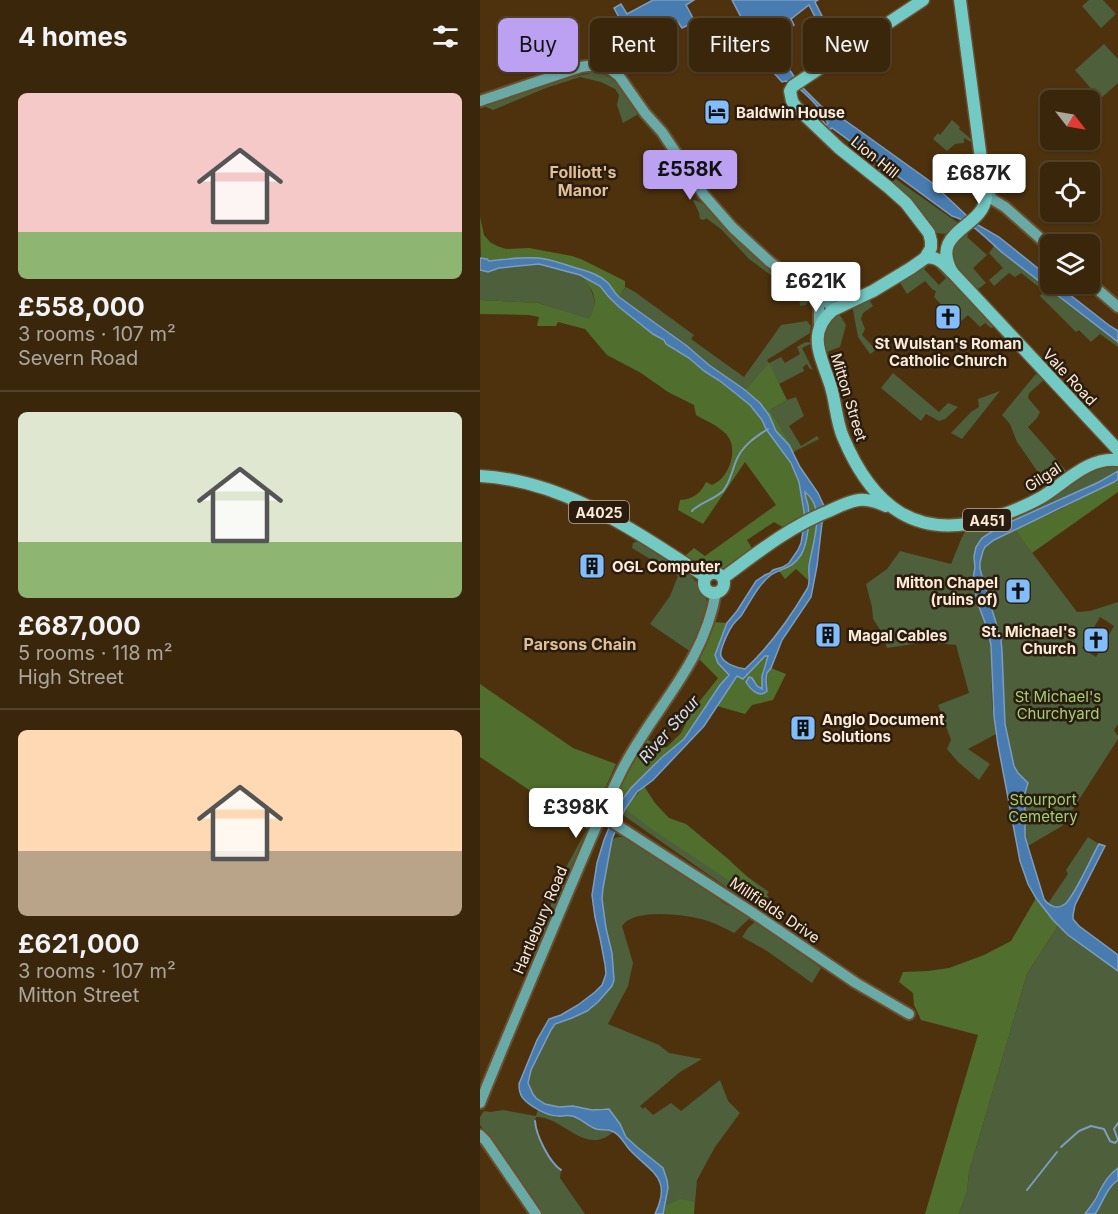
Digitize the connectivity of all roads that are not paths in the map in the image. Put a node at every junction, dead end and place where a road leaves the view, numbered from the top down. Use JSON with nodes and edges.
{"nodes":[{"id":1,"x":922,"y":0,"type":"edge"},
{"id":2,"x":960,"y":0,"type":"edge"},
{"id":3,"x":483,"y":100,"type":"edge"},
{"id":4,"x":984,"y":185,"type":"junction"},
{"id":5,"x":996,"y":201,"type":"junction"},
{"id":6,"x":976,"y":215,"type":"junction"},
{"id":7,"x":959,"y":231,"type":"junction"},
{"id":8,"x":929,"y":233,"type":"junction"},
{"id":9,"x":1040,"y":238,"type":"edge"},
{"id":10,"x":926,"y":258,"type":"junction"},
{"id":11,"x":952,"y":272,"type":"junction"},
{"id":12,"x":809,"y":290,"type":"junction"},
{"id":13,"x":1100,"y":291,"type":"edge"},
{"id":14,"x":837,"y":307,"type":"junction"},
{"id":15,"x":1118,"y":307,"type":"edge"},
{"id":16,"x":819,"y":328,"type":"junction"},
{"id":17,"x":1096,"y":427,"type":"junction"},
{"id":18,"x":1118,"y":450,"type":"edge"},
{"id":19,"x":1118,"y":460,"type":"edge"},
{"id":20,"x":1088,"y":465,"type":"junction"},
{"id":21,"x":861,"y":472,"type":"junction"},
{"id":22,"x":480,"y":476,"type":"edge"},
{"id":23,"x":843,"y":505,"type":"junction"},
{"id":24,"x":901,"y":513,"type":"junction"},
{"id":25,"x":706,"y":577,"type":"junction"},
{"id":26,"x":723,"y":578,"type":"junction"},
{"id":27,"x":716,"y":592,"type":"junction"},
{"id":28,"x":604,"y":817,"type":"junction"},
{"id":29,"x":909,"y":1014,"type":"dead end"},
{"id":30,"x":480,"y":1103,"type":"edge"},
{"id":31,"x":480,"y":1135,"type":"edge"},
{"id":32,"x":536,"y":1214,"type":"edge"}],
"edges":[{"from":1,"to":8,"type":"main road","name":"Lion Hill"},
{"from":2,"to":4,"type":"main road"},
{"from":3,"to":12,"type":"street"},
{"from":4,"to":5,"type":"street"},
{"from":4,"to":6,"type":"main road"},
{"from":5,"to":6,"type":"street"},
{"from":5,"to":9,"type":"street"},
{"from":6,"to":7,"type":"main road"},
{"from":7,"to":8,"type":"main road"},
{"from":7,"to":11,"type":"main road"},
{"from":8,"to":10,"type":"main road"},
{"from":10,"to":11,"type":"main road","name":"Vale Road"},
{"from":10,"to":14,"type":"main road"},
{"from":11,"to":17,"type":"main road","name":"Vale Road"},
{"from":12,"to":14,"type":"street"},
{"from":12,"to":16,"type":"street","name":"Mitton Street"},
{"from":13,"to":15,"type":"street"},
{"from":14,"to":16,"type":"main road"},
{"from":16,"to":21,"type":"main road","name":"Mitton Street","number":"A451"},
{"from":17,"to":18,"type":"main road","name":"Vale Road"},
{"from":17,"to":20,"type":"main road"},
{"from":19,"to":20,"type":"main road","name":"Gilgal","number":"A451"},
{"from":20,"to":24,"type":"main road","name":"Gilgal","number":"A451"},
{"from":21,"to":23,"type":"main road"},
{"from":21,"to":24,"type":"main road","name":"Gilgal","number":"A451"},
{"from":22,"to":25,"type":"main road","number":"A4025"},
{"from":23,"to":24,"type":"main road"},
{"from":23,"to":26,"type":"main road"},
{"from":25,"to":26,"type":"main road","number":"A4025"},
{"from":25,"to":27,"type":"main road","number":"A4025"},
{"from":26,"to":27,"type":"main road"},
{"from":27,"to":28,"type":"street","name":"Hartlebury Road"},
{"from":28,"to":29,"type":"street","name":"Millfields Drive"},
{"from":28,"to":30,"type":"street","name":"Hartlebury Road"},
{"from":31,"to":32,"type":"street"}]}
